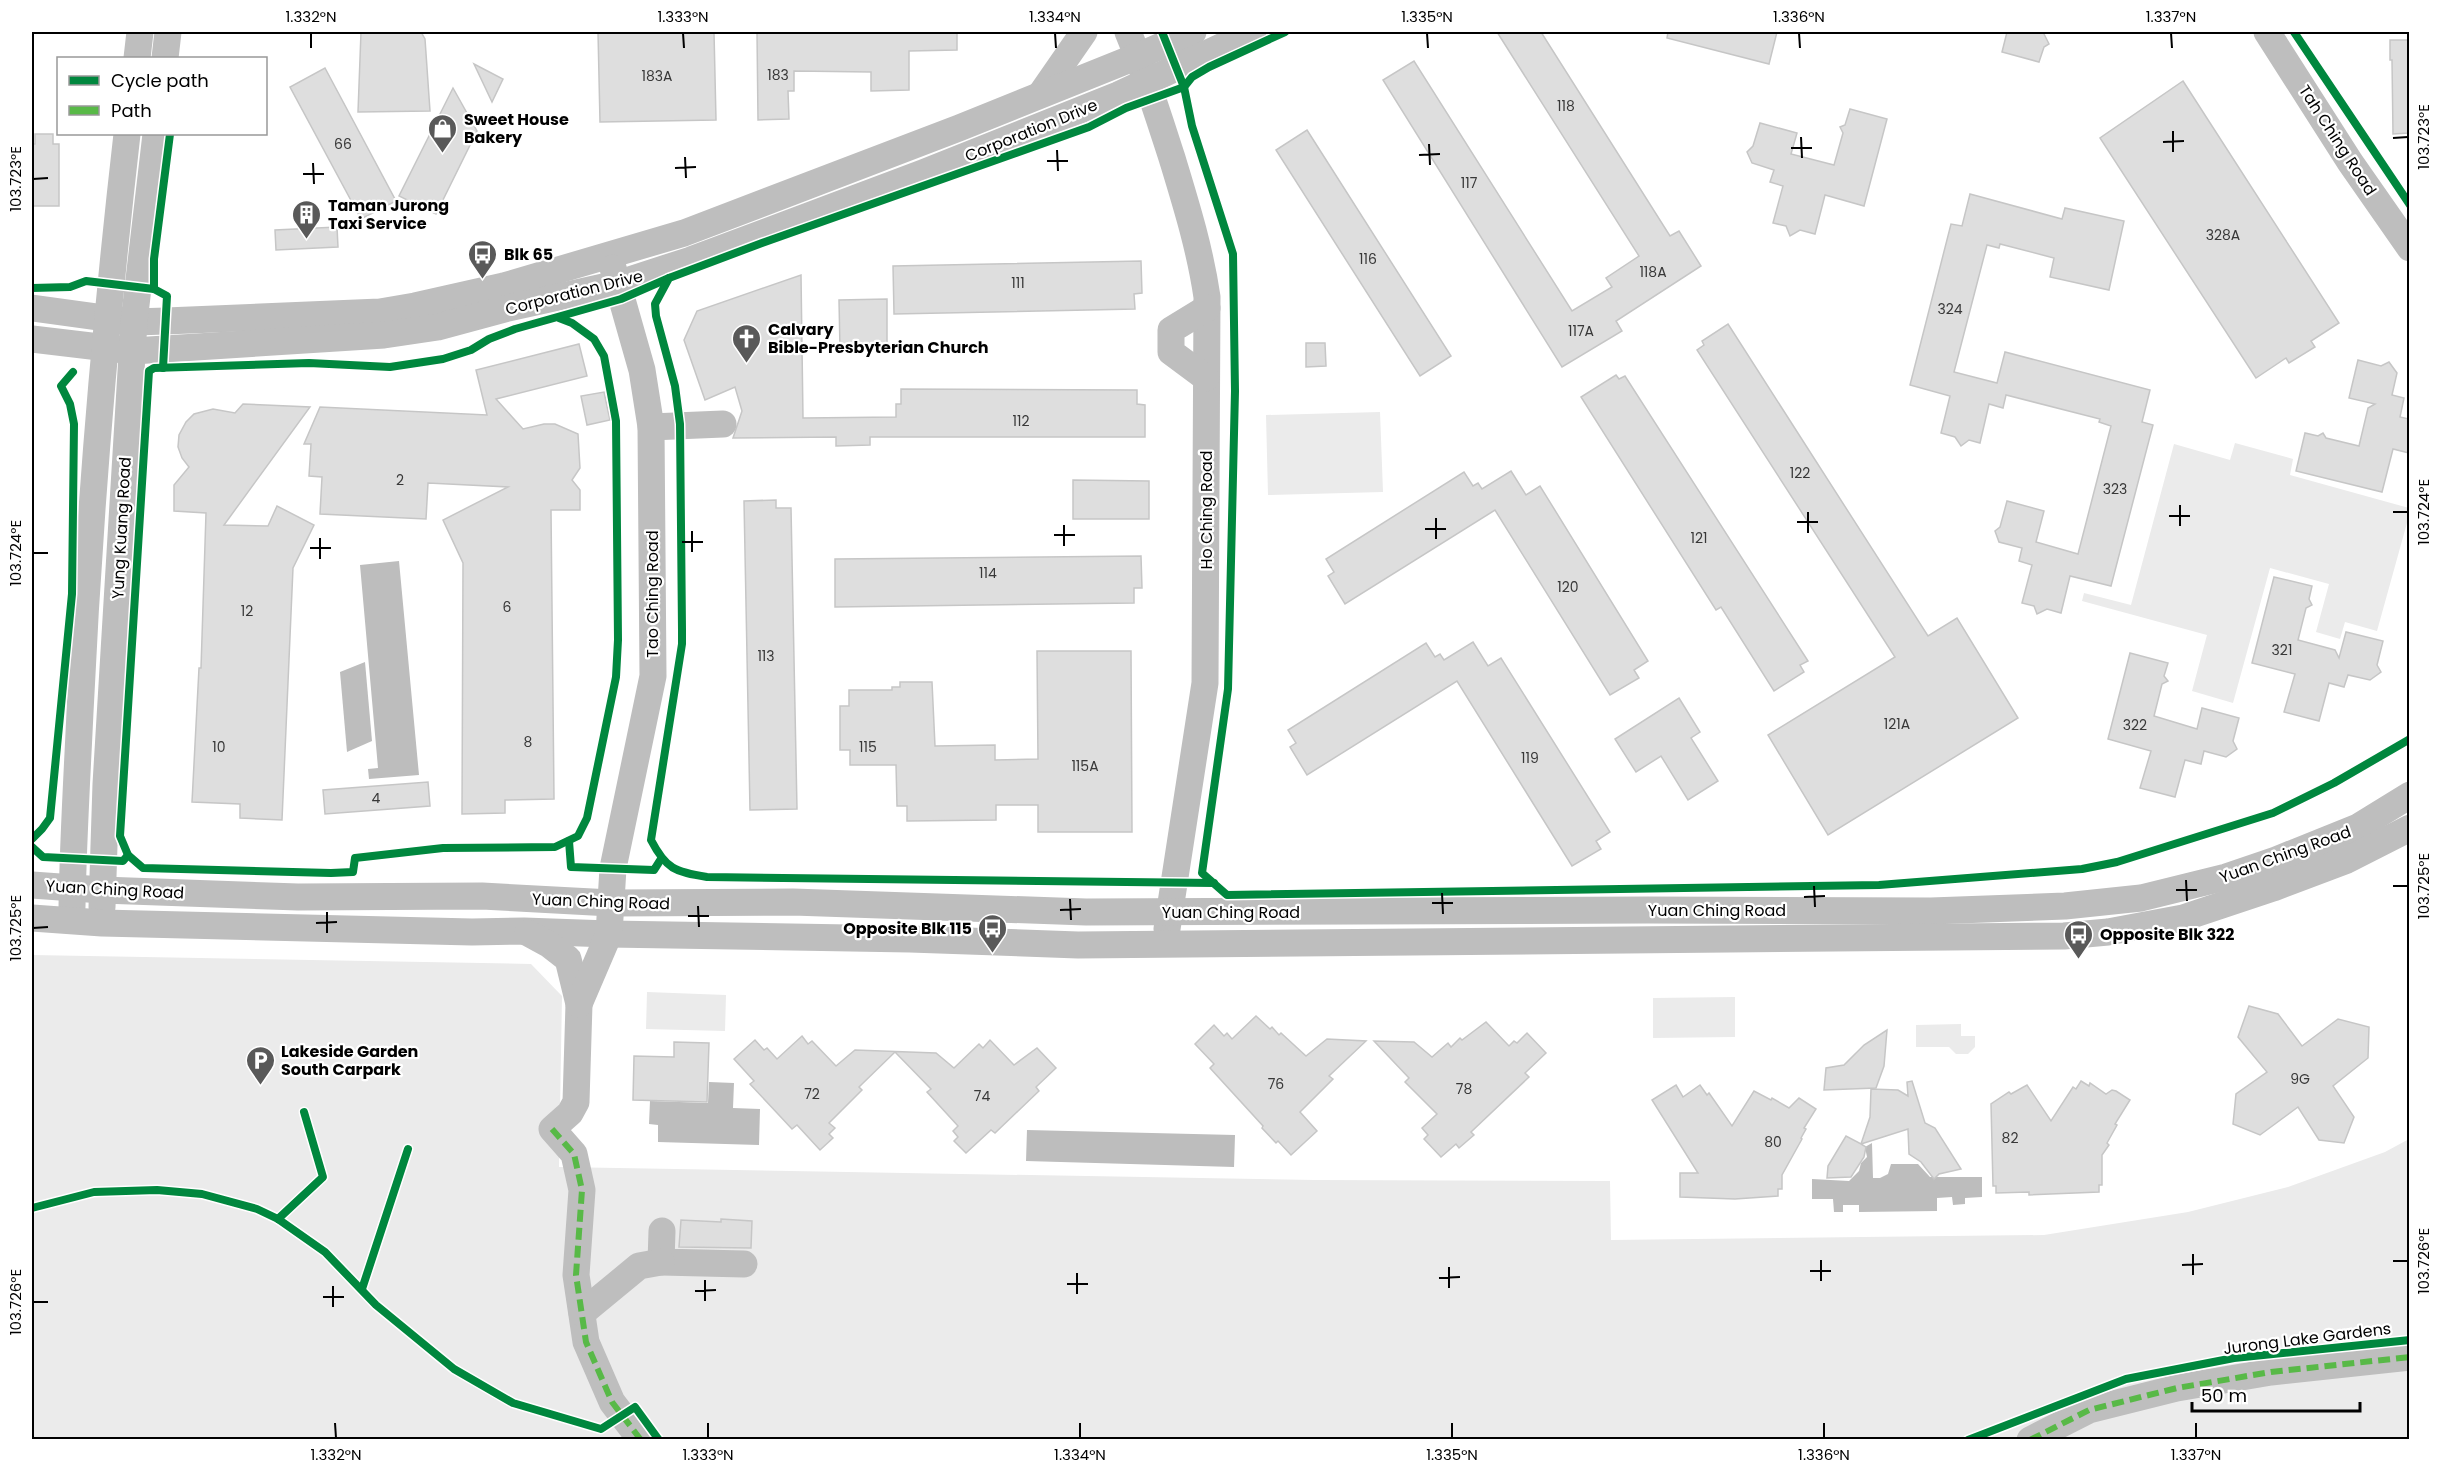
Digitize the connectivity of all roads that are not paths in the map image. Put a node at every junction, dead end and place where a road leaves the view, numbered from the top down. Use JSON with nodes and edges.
{"nodes":[{"id":1,"x":140,"y":32,"type":"edge"},
{"id":2,"x":168,"y":32,"type":"edge"},
{"id":3,"x":1084,"y":32,"type":"edge"},
{"id":4,"x":1128,"y":32,"type":"edge"},
{"id":5,"x":1193,"y":32,"type":"edge"},
{"id":6,"x":1253,"y":32,"type":"edge"},
{"id":7,"x":2267,"y":32,"type":"edge"},
{"id":8,"x":2282,"y":32,"type":"edge"},
{"id":9,"x":136,"y":57,"type":"edge"},
{"id":10,"x":165,"y":57,"type":"edge"},
{"id":11,"x":1138,"y":57,"type":"junction"},
{"id":12,"x":1148,"y":81,"type":"junction"},
{"id":13,"x":1041,"y":94,"type":"junction"},
{"id":14,"x":127,"y":135,"type":"edge"},
{"id":15,"x":156,"y":135,"type":"edge"},
{"id":16,"x":2409,"y":226,"type":"edge"},
{"id":17,"x":2409,"y":248,"type":"edge"},
{"id":18,"x":610,"y":255,"type":"junction"},
{"id":19,"x":616,"y":284,"type":"junction"},
{"id":20,"x":32,"y":308,"type":"edge"},
{"id":21,"x":1207,"y":308,"type":"junction"},
{"id":22,"x":106,"y":319,"type":"junction"},
{"id":23,"x":134,"y":322,"type":"junction"},
{"id":24,"x":32,"y":339,"type":"edge"},
{"id":25,"x":105,"y":348,"type":"junction"},
{"id":26,"x":133,"y":351,"type":"junction"},
{"id":27,"x":1206,"y":378,"type":"junction"},
{"id":28,"x":723,"y":424,"type":"dead end"},
{"id":29,"x":651,"y":427,"type":"junction"},
{"id":30,"x":2409,"y":795,"type":"edge"},
{"id":31,"x":2409,"y":828,"type":"edge"},
{"id":32,"x":32,"y":885,"type":"edge"},
{"id":33,"x":72,"y":889,"type":"junction"},
{"id":34,"x":102,"y":891,"type":"junction"},
{"id":35,"x":611,"y":903,"type":"junction"},
{"id":36,"x":1507,"y":911,"type":"junction"},
{"id":37,"x":1170,"y":912,"type":"junction"},
{"id":38,"x":32,"y":918,"type":"edge"},
{"id":39,"x":72,"y":922,"type":"junction"},
{"id":40,"x":102,"y":923,"type":"junction"},
{"id":41,"x":524,"y":931,"type":"junction"},
{"id":42,"x":609,"y":934,"type":"junction"},
{"id":43,"x":1508,"y":942,"type":"junction"},
{"id":44,"x":1165,"y":945,"type":"junction"},
{"id":45,"x":579,"y":1004,"type":"junction"},
{"id":46,"x":662,"y":1231,"type":"dead end"},
{"id":47,"x":661,"y":1262,"type":"junction"},
{"id":48,"x":744,"y":1264,"type":"dead end"},
{"id":49,"x":582,"y":1313,"type":"junction"},
{"id":50,"x":2409,"y":1357,"type":"edge"},
{"id":51,"x":641,"y":1440,"type":"edge"},
{"id":52,"x":2031,"y":1440,"type":"edge"}],
"edges":[{"from":1,"to":9,"type":"street"},
{"from":2,"to":10,"type":"street"},
{"from":3,"to":13,"type":"street"},
{"from":4,"to":11,"type":"street","name":"Ho Ching Road"},
{"from":5,"to":11,"type":"street","name":"Corporation Drive"},
{"from":6,"to":12,"type":"street","name":"Corporation Drive"},
{"from":7,"to":17,"type":"street","name":"Tah Ching Road"},
{"from":8,"to":16,"type":"street","name":"Tah Ching Road"},
{"from":11,"to":12,"type":"street","name":"Ho Ching Road"},
{"from":11,"to":13,"type":"street","name":"Corporation Drive"},
{"from":12,"to":19,"type":"street","name":"Corporation Drive"},
{"from":12,"to":21,"type":"street","name":"Ho Ching Road"},
{"from":13,"to":18,"type":"street","name":"Corporation Drive"},
{"from":14,"to":22,"type":"street","name":"Yung Kuang Road"},
{"from":15,"to":23,"type":"street","name":"Yung Kuang Road"},
{"from":18,"to":19,"type":"street","name":"Tao Ching Road"},
{"from":18,"to":23,"type":"street","name":"Corporation Drive"},
{"from":19,"to":26,"type":"street","name":"Corporation Drive"},
{"from":19,"to":29,"type":"street","name":"Tao Ching Road"},
{"from":20,"to":22,"type":"street","name":"Corporation Drive"},
{"from":21,"to":27,"type":"street","name":"Ho Ching Road"},
{"from":21,"to":27,"type":"street"},
{"from":22,"to":23,"type":"street","name":"Corporation Drive"},
{"from":22,"to":25,"type":"street","name":"Yung Kuang Road"},
{"from":23,"to":26,"type":"street","name":"Yung Kuang Road"},
{"from":24,"to":25,"type":"street","name":"Corporation Drive"},
{"from":25,"to":26,"type":"street","name":"Corporation Drive"},
{"from":25,"to":33,"type":"street","name":"Yung Kuang Road"},
{"from":26,"to":34,"type":"street","name":"Yung Kuang Road"},
{"from":27,"to":37,"type":"street","name":"Ho Ching Road"},
{"from":28,"to":29,"type":"street"},
{"from":29,"to":35,"type":"street","name":"Tao Ching Road"},
{"from":30,"to":36,"type":"street","name":"Yuan Ching Road"},
{"from":31,"to":43,"type":"street","name":"Yuan Ching Road"},
{"from":32,"to":33,"type":"street","name":"Yuan Ching Road"},
{"from":33,"to":34,"type":"street","name":"Yuan Ching Road"},
{"from":33,"to":39,"type":"street","name":"Yung Kuang Road"},
{"from":34,"to":35,"type":"street","name":"Yuan Ching Road"},
{"from":34,"to":40,"type":"street","name":"Yung Kuang Road"},
{"from":35,"to":37,"type":"street","name":"Yuan Ching Road"},
{"from":35,"to":42,"type":"street","name":"Tao Ching Road"},
{"from":36,"to":37,"type":"street","name":"Yuan Ching Road"},
{"from":36,"to":43,"type":"street"},
{"from":37,"to":44,"type":"street","name":"Ho Ching Road"},
{"from":38,"to":39,"type":"street","name":"Yuan Ching Road"},
{"from":39,"to":40,"type":"street","name":"Yuan Ching Road"},
{"from":40,"to":41,"type":"street","name":"Yuan Ching Road"},
{"from":41,"to":42,"type":"street","name":"Yuan Ching Road"},
{"from":41,"to":45,"type":"street"},
{"from":42,"to":44,"type":"street","name":"Yuan Ching Road"},
{"from":42,"to":45,"type":"street","name":"Tao Ching Road"},
{"from":43,"to":44,"type":"street","name":"Yuan Ching Road"},
{"from":45,"to":49,"type":"street"},
{"from":46,"to":47,"type":"street"},
{"from":47,"to":48,"type":"street"},
{"from":47,"to":49,"type":"street"},
{"from":49,"to":51,"type":"street"},
{"from":50,"to":52,"type":"street"}]}
